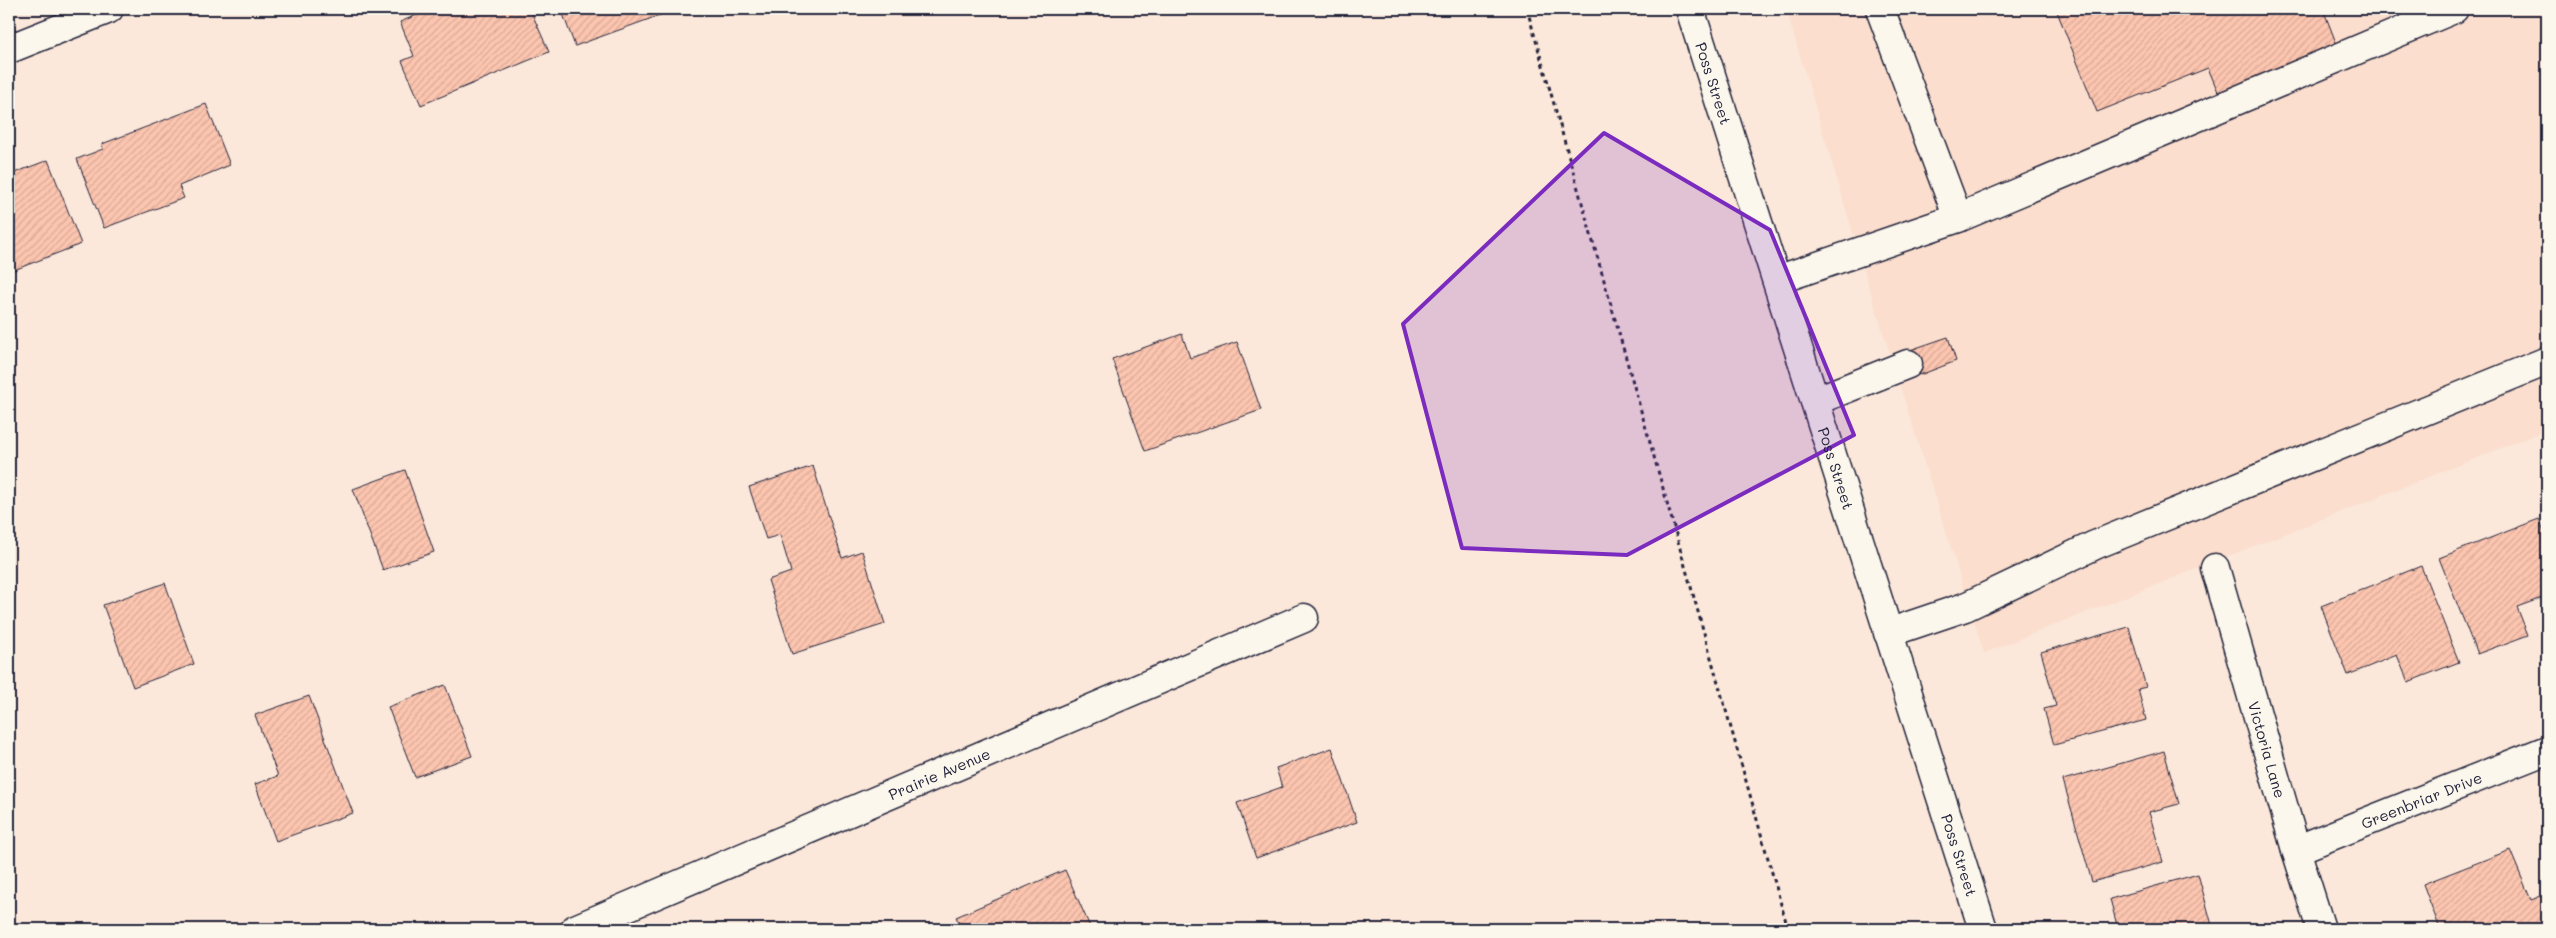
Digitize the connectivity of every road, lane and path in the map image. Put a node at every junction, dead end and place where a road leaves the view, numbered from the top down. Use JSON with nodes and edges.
{"nodes":[{"id":1,"x":109,"y":9,"type":"edge"},
{"id":2,"x":1527,"y":9,"type":"edge"},
{"id":3,"x":1690,"y":9,"type":"edge"},
{"id":4,"x":1880,"y":9,"type":"edge"},
{"id":5,"x":2454,"y":9,"type":"edge"},
{"id":6,"x":9,"y":49,"type":"edge"},
{"id":7,"x":1958,"y":218,"type":"junction"},
{"id":8,"x":1777,"y":280,"type":"junction"},
{"id":9,"x":2547,"y":361,"type":"edge"},
{"id":10,"x":1908,"y":364,"type":"dead end"},
{"id":11,"x":1815,"y":401,"type":"junction"},
{"id":12,"x":2214,"y":568,"type":"dead end"},
{"id":13,"x":1304,"y":618,"type":"dead end"},
{"id":14,"x":1888,"y":634,"type":"junction"},
{"id":15,"x":2547,"y":750,"type":"edge"},
{"id":16,"x":2296,"y":850,"type":"junction"},
{"id":17,"x":574,"y":929,"type":"edge"},
{"id":18,"x":1788,"y":929,"type":"edge"},
{"id":19,"x":1983,"y":929,"type":"edge"},
{"id":20,"x":2321,"y":929,"type":"edge"}],
"edges":[{"from":1,"to":6,"type":"street"},
{"from":2,"to":18,"type":"path"},
{"from":3,"to":8,"type":"street","name":"Poss Street"},
{"from":4,"to":7,"type":"street"},
{"from":5,"to":7,"type":"street"},
{"from":7,"to":8,"type":"street"},
{"from":8,"to":11,"type":"street","name":"Poss Street"},
{"from":9,"to":14,"type":"street"},
{"from":10,"to":11,"type":"street"},
{"from":11,"to":14,"type":"street","name":"Poss Street"},
{"from":12,"to":16,"type":"street","name":"Victoria Lane"},
{"from":13,"to":17,"type":"street","name":"Prairie Avenue"},
{"from":14,"to":19,"type":"street","name":"Poss Street"},
{"from":15,"to":16,"type":"street","name":"Greenbriar Drive"},
{"from":16,"to":20,"type":"street","name":"Victoria Lane"}]}
